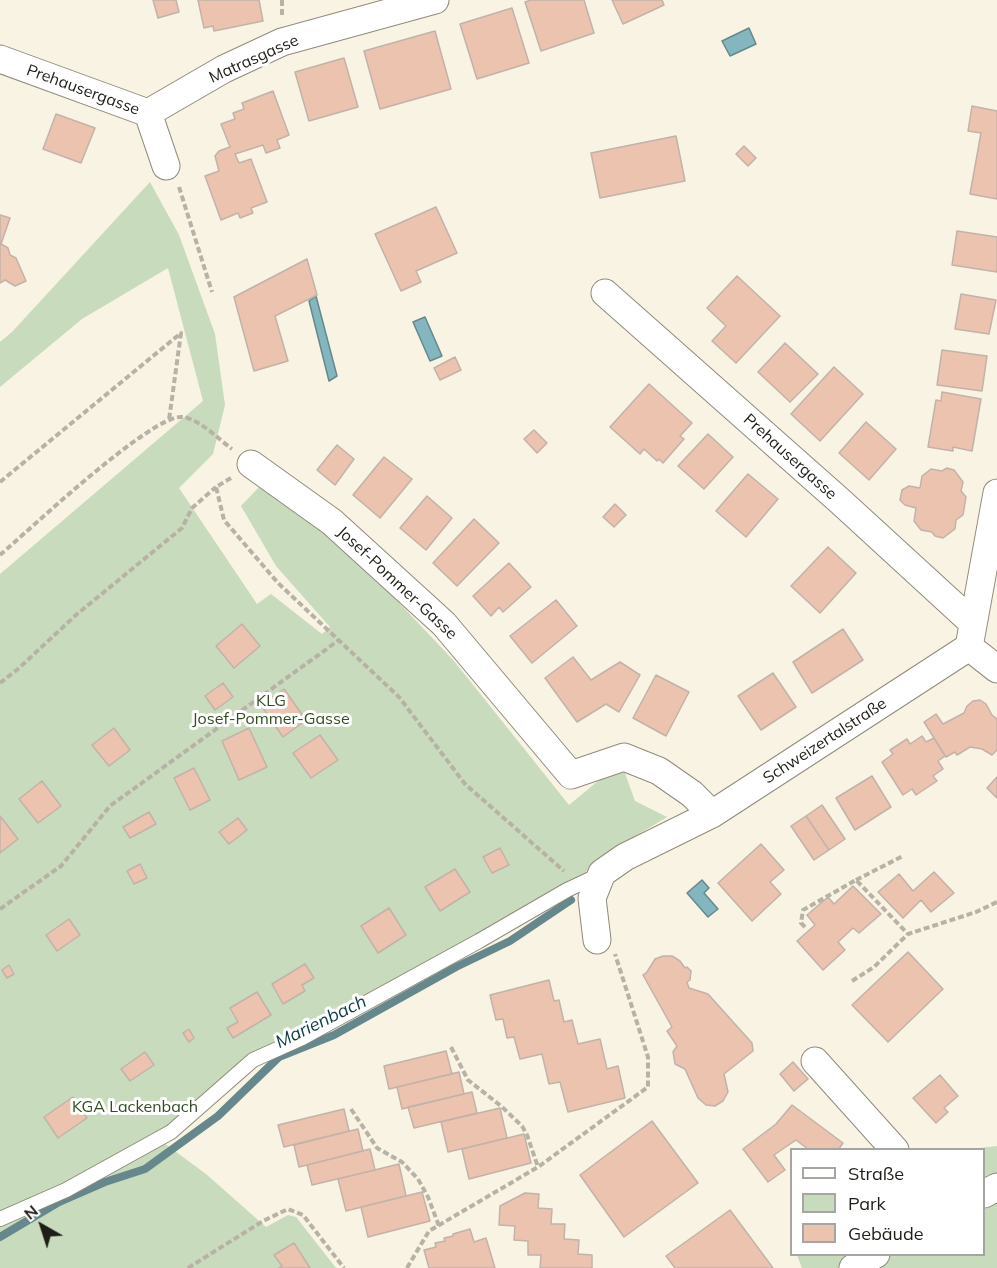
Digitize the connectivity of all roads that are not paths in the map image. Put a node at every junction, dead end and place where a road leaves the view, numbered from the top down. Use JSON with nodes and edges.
{"nodes":[{"id":1,"x":435,"y":0,"type":"edge"},
{"id":2,"x":0,"y":59,"type":"edge"},
{"id":3,"x":148,"y":113,"type":"junction"},
{"id":4,"x":166,"y":166,"type":"road end"},
{"id":5,"x":605,"y":293,"type":"dead end"},
{"id":6,"x":251,"y":464,"type":"road end"},
{"id":7,"x":997,"y":493,"type":"edge"},
{"id":8,"x":971,"y":635,"type":"junction"},
{"id":9,"x":997,"y":669,"type":"edge"},
{"id":10,"x":712,"y":814,"type":"junction"},
{"id":11,"x":591,"y":879,"type":"junction"},
{"id":12,"x":597,"y":940,"type":"road end"},
{"id":13,"x":815,"y":1061,"type":"dead end"},
{"id":14,"x":894,"y":1148,"type":"edge"},
{"id":15,"x":0,"y":1219,"type":"edge"},
{"id":16,"x":873,"y":1256,"type":"edge"},
{"id":17,"x":853,"y":1268,"type":"edge"}],
"edges":[{"from":1,"to":3,"type":"street","name":"Matrasgasse"},
{"from":2,"to":3,"type":"street","name":"Prehausergasse"},
{"from":3,"to":4,"type":"street","name":"Prehausergasse"},
{"from":5,"to":8,"type":"street","name":"Prehausergasse"},
{"from":6,"to":10,"type":"street","name":"Josef-Pommer-Gasse"},
{"from":7,"to":8,"type":"street"},
{"from":8,"to":9,"type":"street","name":"Prehausergasse"},
{"from":8,"to":10,"type":"street","name":"Schweizertalstraße"},
{"from":10,"to":11,"type":"street","name":"Schweizertalstraße"},
{"from":11,"to":12,"type":"street"},
{"from":11,"to":15,"type":"lane"},
{"from":13,"to":14,"type":"street"},
{"from":16,"to":17,"type":"street"}]}
